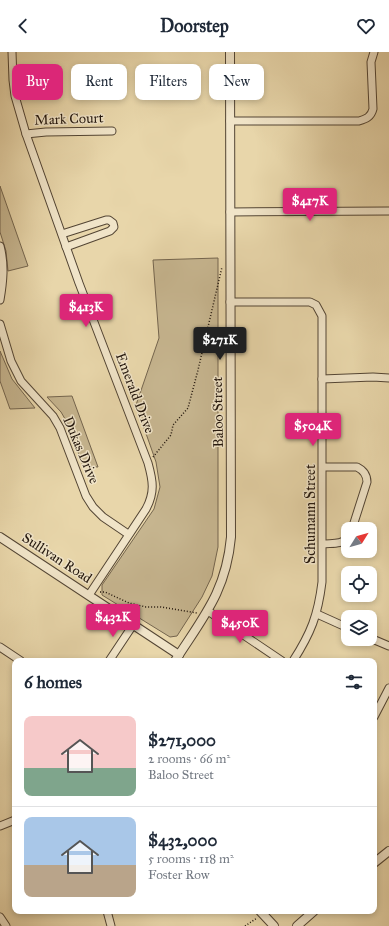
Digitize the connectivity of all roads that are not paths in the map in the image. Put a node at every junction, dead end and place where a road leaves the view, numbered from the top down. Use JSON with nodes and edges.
{"nodes":[{"id":1,"x":12,"y":52,"type":"edge"},
{"id":2,"x":230,"y":52,"type":"edge"},
{"id":3,"x":374,"y":52,"type":"edge"},
{"id":4,"x":230,"y":122,"type":"junction"},
{"id":5,"x":112,"y":131,"type":"dead end"},
{"id":6,"x":26,"y":134,"type":"junction"},
{"id":7,"x":230,"y":212,"type":"junction"},
{"id":8,"x":389,"y":212,"type":"edge"},
{"id":9,"x":62,"y":234,"type":"junction"},
{"id":10,"x":0,"y":246,"type":"edge"},
{"id":11,"x":66,"y":247,"type":"junction"},
{"id":12,"x":0,"y":300,"type":"edge"},
{"id":13,"x":230,"y":302,"type":"junction"},
{"id":14,"x":0,"y":324,"type":"edge"},
{"id":15,"x":389,"y":378,"type":"edge"},
{"id":16,"x":322,"y":379,"type":"junction"},
{"id":17,"x":323,"y":467,"type":"junction"},
{"id":18,"x":354,"y":522,"type":"edge"},
{"id":19,"x":128,"y":534,"type":"junction"},
{"id":20,"x":0,"y":537,"type":"edge"},
{"id":21,"x":341,"y":542,"type":"edge"},
{"id":22,"x":322,"y":544,"type":"junction"},
{"id":23,"x":89,"y":595,"type":"junction"},
{"id":24,"x":206,"y":614,"type":"junction"},
{"id":25,"x":317,"y":614,"type":"junction"},
{"id":26,"x":132,"y":624,"type":"junction"},
{"id":27,"x":341,"y":625,"type":"edge"},
{"id":28,"x":377,"y":641,"type":"edge"},
{"id":29,"x":389,"y":646,"type":"edge"},
{"id":30,"x":0,"y":647,"type":"edge"},
{"id":31,"x":16,"y":658,"type":"edge"},
{"id":32,"x":111,"y":658,"type":"edge"},
{"id":33,"x":177,"y":658,"type":"edge"},
{"id":34,"x":277,"y":658,"type":"edge"},
{"id":35,"x":295,"y":658,"type":"edge"},
{"id":36,"x":389,"y":688,"type":"edge"},
{"id":37,"x":377,"y":711,"type":"edge"},
{"id":38,"x":12,"y":821,"type":"edge"},
{"id":39,"x":0,"y":826,"type":"edge"},
{"id":40,"x":388,"y":853,"type":"edge"},
{"id":41,"x":377,"y":862,"type":"edge"},
{"id":42,"x":108,"y":914,"type":"edge"},
{"id":43,"x":263,"y":914,"type":"edge"},
{"id":44,"x":311,"y":914,"type":"edge"},
{"id":45,"x":0,"y":917,"type":"edge"},
{"id":46,"x":6,"y":926,"type":"edge"},
{"id":47,"x":111,"y":926,"type":"edge"},
{"id":48,"x":274,"y":926,"type":"edge"},
{"id":49,"x":297,"y":926,"type":"edge"}],
"edges":[{"from":1,"to":6,"type":"street","name":"Emerald Drive"},
{"from":2,"to":4,"type":"street","name":"Baloo Street"},
{"from":3,"to":4,"type":"street"},
{"from":4,"to":7,"type":"street","name":"Baloo Street"},
{"from":5,"to":6,"type":"street","name":"Mark Court"},
{"from":6,"to":9,"type":"street","name":"Emerald Drive"},
{"from":7,"to":8,"type":"street"},
{"from":7,"to":13,"type":"street","name":"Baloo Street"},
{"from":9,"to":11,"type":"street","name":"Emerald Drive"},
{"from":9,"to":11,"type":"street"},
{"from":10,"to":12,"type":"street"},
{"from":11,"to":19,"type":"street","name":"Emerald Drive"},
{"from":13,"to":16,"type":"street","name":"Schumann Street"},
{"from":13,"to":24,"type":"street","name":"Baloo Street"},
{"from":14,"to":19,"type":"street","name":"Dukas Drive"},
{"from":15,"to":16,"type":"street"},
{"from":16,"to":17,"type":"street","name":"Schumann Street"},
{"from":17,"to":18,"type":"street"},
{"from":17,"to":22,"type":"street","name":"Schumann Street"},
{"from":19,"to":23,"type":"street","name":"Emerald Drive"},
{"from":20,"to":23,"type":"street","name":"Sullivan Road"},
{"from":21,"to":22,"type":"street"},
{"from":22,"to":25,"type":"street","name":"Schumann Street"},
{"from":23,"to":26,"type":"street","name":"Sullivan Road"},
{"from":24,"to":33,"type":"street","name":"Baloo Street"},
{"from":24,"to":34,"type":"street"},
{"from":25,"to":27,"type":"street"},
{"from":25,"to":35,"type":"street","name":"Schumann Street"},
{"from":26,"to":32,"type":"street"},
{"from":26,"to":33,"type":"street","name":"Sullivan Road"},
{"from":28,"to":29,"type":"street"},
{"from":30,"to":31,"type":"street"},
{"from":36,"to":37,"type":"street"},
{"from":38,"to":39,"type":"street"},
{"from":40,"to":41,"type":"street"},
{"from":42,"to":47,"type":"street"},
{"from":43,"to":48,"type":"street"},
{"from":44,"to":49,"type":"street"},
{"from":45,"to":46,"type":"street"}]}
